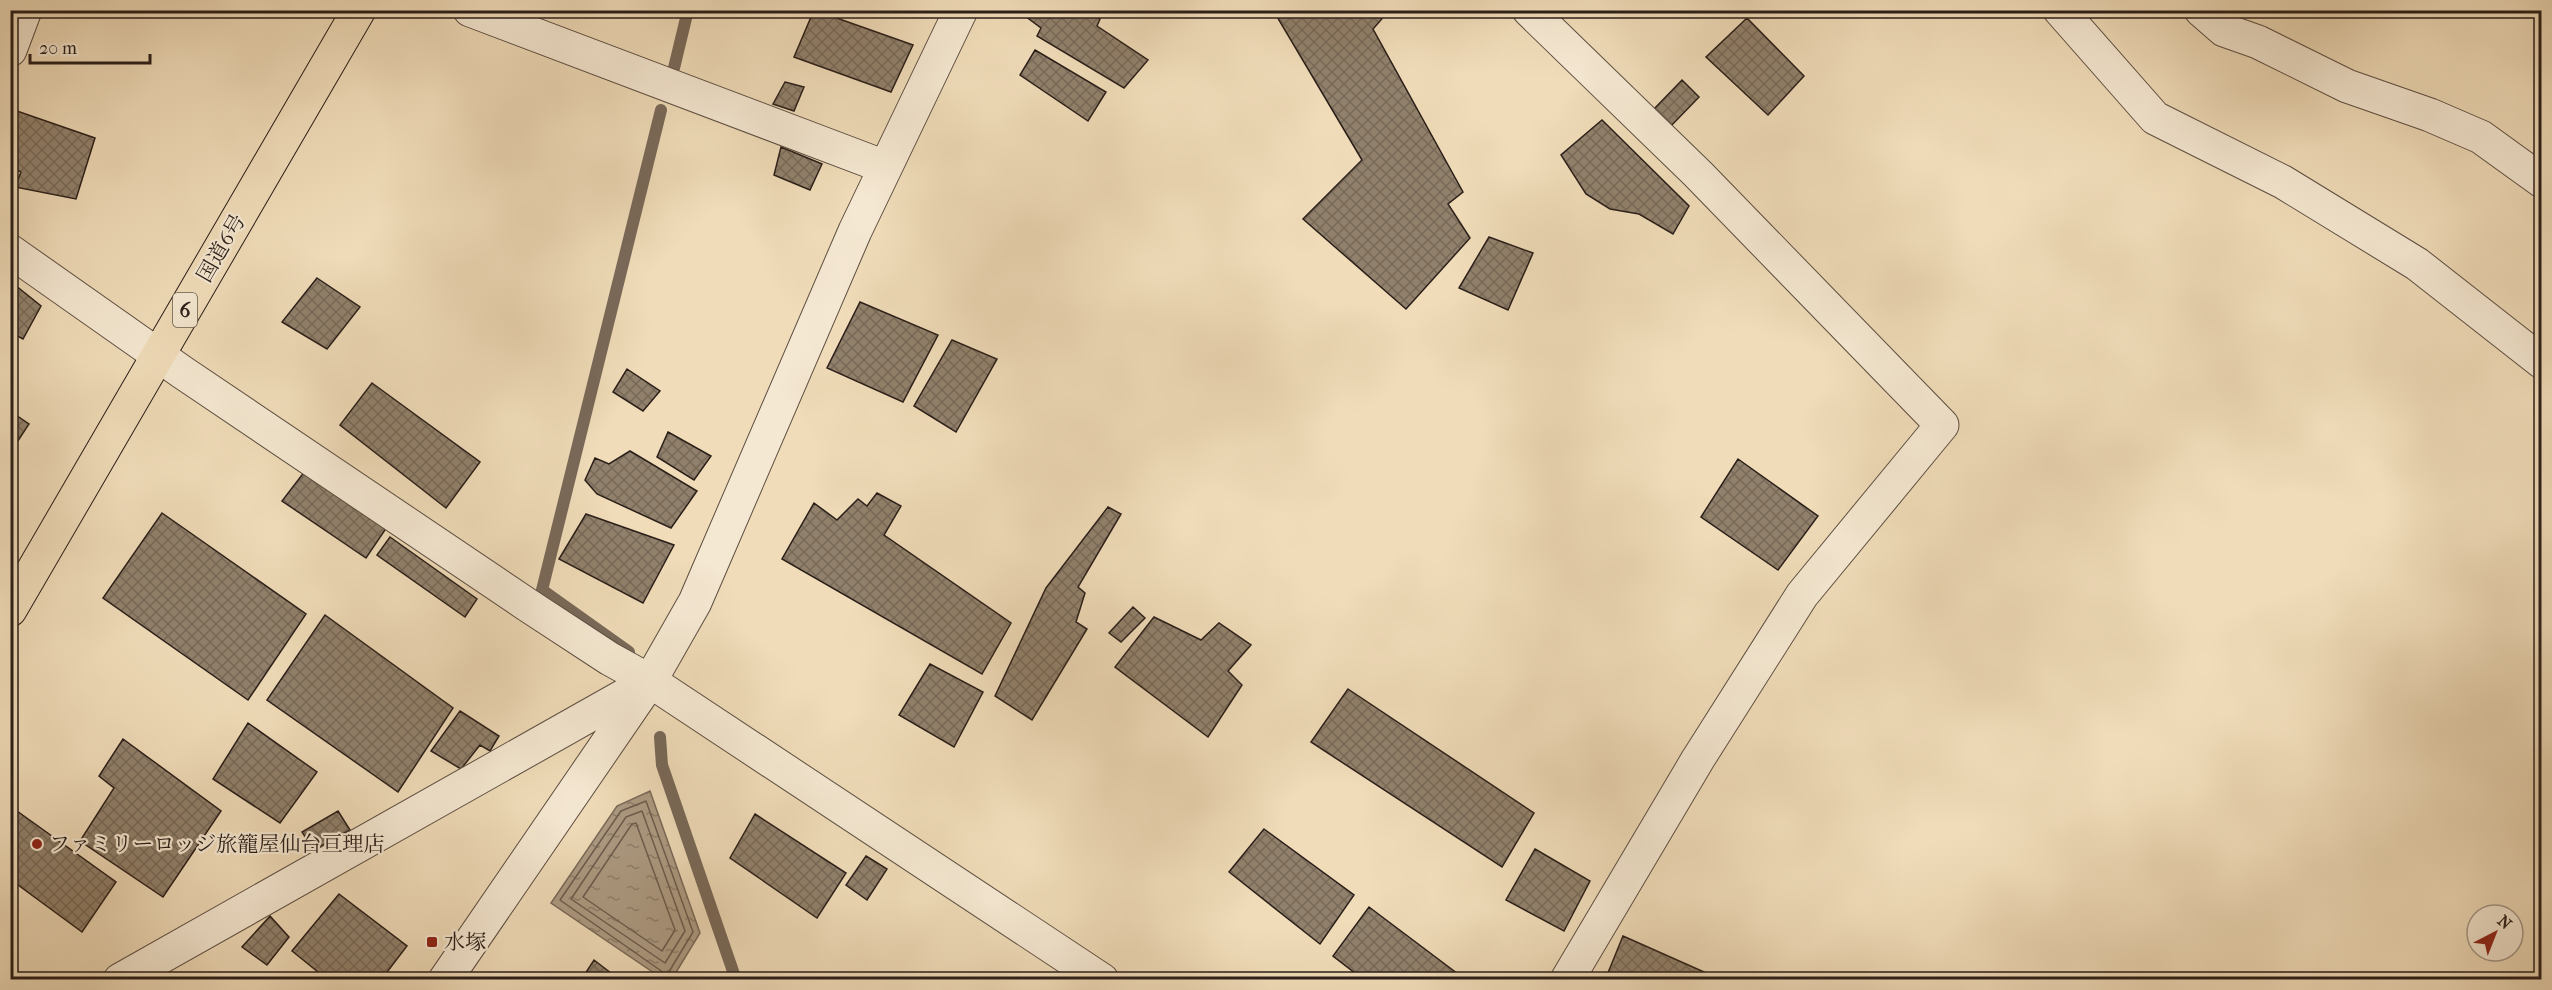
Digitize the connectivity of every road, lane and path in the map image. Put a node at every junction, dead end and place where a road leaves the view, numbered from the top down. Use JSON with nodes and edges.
{"nodes":[{"id":1,"x":25,"y":10,"type":"edge"},
{"id":2,"x":359,"y":10,"type":"edge"},
{"id":3,"x":470,"y":10,"type":"edge"},
{"id":4,"x":961,"y":10,"type":"edge"},
{"id":5,"x":1529,"y":10,"type":"edge"},
{"id":6,"x":2061,"y":10,"type":"edge"},
{"id":7,"x":2201,"y":10,"type":"edge"},
{"id":8,"x":10,"y":50,"type":"edge"},
{"id":9,"x":885,"y":167,"type":"junction"},
{"id":10,"x":2541,"y":181,"type":"edge"},
{"id":11,"x":10,"y":251,"type":"edge"},
{"id":12,"x":159,"y":355,"type":"junction"},
{"id":13,"x":2541,"y":362,"type":"edge"},
{"id":14,"x":10,"y":610,"type":"edge"},
{"id":15,"x":650,"y":681,"type":"junction"},
{"id":16,"x":120,"y":980,"type":"edge"},
{"id":17,"x":445,"y":980,"type":"edge"},
{"id":18,"x":1102,"y":980,"type":"edge"},
{"id":19,"x":1567,"y":980,"type":"edge"}],
"edges":[{"from":1,"to":8,"type":"street"},
{"from":2,"to":12,"type":"highway","name":"国道6号","number":"6"},
{"from":3,"to":9,"type":"street"},
{"from":4,"to":9,"type":"street"},
{"from":5,"to":19,"type":"street"},
{"from":6,"to":13,"type":"street"},
{"from":7,"to":10,"type":"street"},
{"from":9,"to":15,"type":"street"},
{"from":11,"to":12,"type":"street"},
{"from":12,"to":14,"type":"highway","name":"国道6号","number":"6"},
{"from":12,"to":15,"type":"street"},
{"from":15,"to":16,"type":"street"},
{"from":15,"to":17,"type":"street"},
{"from":15,"to":18,"type":"street"}]}
